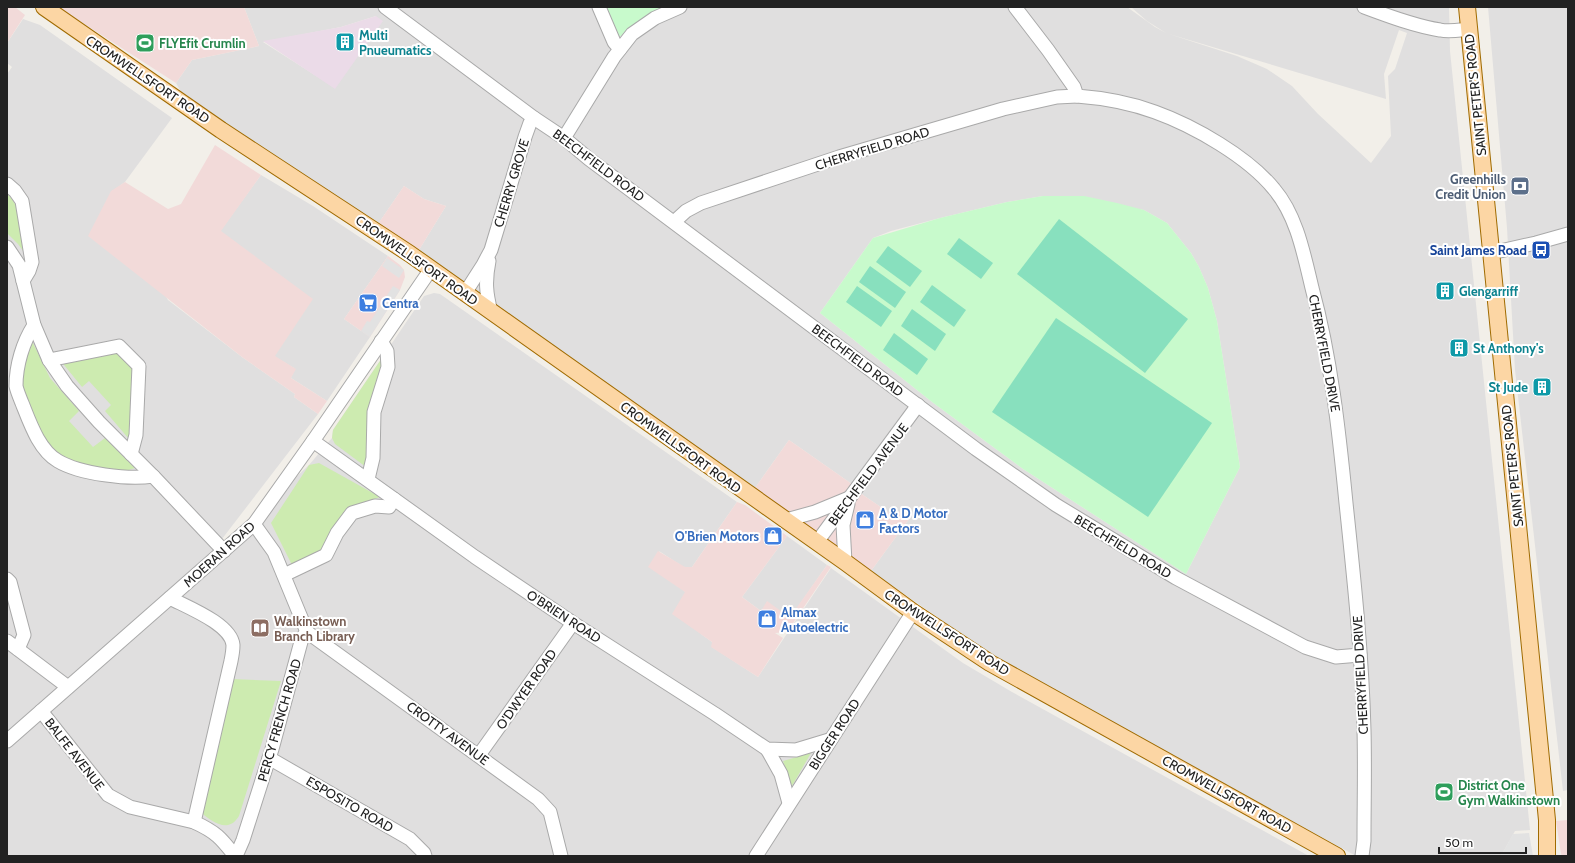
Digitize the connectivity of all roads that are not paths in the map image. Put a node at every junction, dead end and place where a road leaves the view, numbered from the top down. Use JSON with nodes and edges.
{"nodes":[{"id":1,"x":44,"y":7,"type":"edge"},
{"id":2,"x":385,"y":7,"type":"edge"},
{"id":3,"x":600,"y":7,"type":"edge"},
{"id":4,"x":680,"y":7,"type":"edge"},
{"id":5,"x":1015,"y":7,"type":"edge"},
{"id":6,"x":1364,"y":7,"type":"edge"},
{"id":7,"x":1467,"y":7,"type":"edge"},
{"id":8,"x":1468,"y":29,"type":"junction"},
{"id":9,"x":620,"y":49,"type":"junction"},
{"id":10,"x":1077,"y":96,"type":"junction"},
{"id":11,"x":534,"y":118,"type":"junction"},
{"id":12,"x":564,"y":138,"type":"junction"},
{"id":13,"x":7,"y":184,"type":"edge"},
{"id":14,"x":674,"y":222,"type":"junction"},
{"id":15,"x":1568,"y":234,"type":"edge"},
{"id":16,"x":7,"y":247,"type":"edge"},
{"id":17,"x":491,"y":250,"type":"junction"},
{"id":18,"x":1491,"y":253,"type":"junction"},
{"id":19,"x":431,"y":269,"type":"junction"},
{"id":20,"x":23,"y":281,"type":"junction"},
{"id":21,"x":465,"y":293,"type":"junction"},
{"id":22,"x":491,"y":312,"type":"junction"},
{"id":23,"x":34,"y":325,"type":"junction"},
{"id":24,"x":381,"y":342,"type":"junction"},
{"id":25,"x":49,"y":360,"type":"junction"},
{"id":26,"x":918,"y":405,"type":"junction"},
{"id":27,"x":313,"y":441,"type":"junction"},
{"id":28,"x":131,"y":454,"type":"junction"},
{"id":29,"x":153,"y":476,"type":"junction"},
{"id":30,"x":368,"y":479,"type":"junction"},
{"id":31,"x":849,"y":498,"type":"junction"},
{"id":32,"x":394,"y":499,"type":"junction"},
{"id":33,"x":786,"y":520,"type":"junction"},
{"id":34,"x":254,"y":524,"type":"junction"},
{"id":35,"x":817,"y":542,"type":"junction"},
{"id":36,"x":224,"y":551,"type":"junction"},
{"id":37,"x":845,"y":562,"type":"junction"},
{"id":38,"x":284,"y":575,"type":"junction"},
{"id":39,"x":7,"y":578,"type":"edge"},
{"id":40,"x":170,"y":598,"type":"junction"},
{"id":41,"x":913,"y":612,"type":"junction"},
{"id":42,"x":573,"y":624,"type":"junction"},
{"id":43,"x":307,"y":632,"type":"junction"},
{"id":44,"x":12,"y":645,"type":"edge"},
{"id":45,"x":1360,"y":654,"type":"junction"},
{"id":46,"x":68,"y":688,"type":"junction"},
{"id":47,"x":41,"y":711,"type":"junction"},
{"id":48,"x":829,"y":740,"type":"junction"},
{"id":49,"x":7,"y":741,"type":"edge"},
{"id":50,"x":767,"y":749,"type":"junction"},
{"id":51,"x":479,"y":755,"type":"junction"},
{"id":52,"x":269,"y":758,"type":"junction"},
{"id":53,"x":789,"y":803,"type":"junction"},
{"id":54,"x":194,"y":822,"type":"junction"},
{"id":55,"x":1548,"y":855,"type":"edge"},
{"id":56,"x":236,"y":856,"type":"edge"},
{"id":57,"x":425,"y":856,"type":"edge"},
{"id":58,"x":561,"y":856,"type":"edge"},
{"id":59,"x":756,"y":856,"type":"edge"},
{"id":60,"x":1337,"y":856,"type":"edge"},
{"id":61,"x":1362,"y":856,"type":"edge"}],
"edges":[{"from":1,"to":19,"type":"main road","name":"CROMWELLSFORT ROAD"},
{"from":2,"to":11,"type":"street","name":"BEECHFIELD ROAD"},
{"from":3,"to":9,"type":"street"},
{"from":4,"to":9,"type":"street"},
{"from":5,"to":10,"type":"street"},
{"from":6,"to":8,"type":"street"},
{"from":7,"to":8,"type":"main road","name":"SAINT PETER'S ROAD"},
{"from":8,"to":18,"type":"main road","name":"SAINT PETER'S ROAD"},
{"from":9,"to":12,"type":"street"},
{"from":10,"to":14,"type":"street","name":"CHERRYFIELD ROAD"},
{"from":10,"to":45,"type":"street","name":"CHERRYFIELD DRIVE"},
{"from":11,"to":12,"type":"street","name":"BEECHFIELD ROAD"},
{"from":11,"to":17,"type":"street","name":"CHERRY GROVE"},
{"from":12,"to":14,"type":"street","name":"BEECHFIELD ROAD"},
{"from":13,"to":20,"type":"street"},
{"from":14,"to":26,"type":"street","name":"BEECHFIELD ROAD"},
{"from":15,"to":18,"type":"street"},
{"from":16,"to":20,"type":"street"},
{"from":17,"to":21,"type":"street","name":"CHERRY GROVE"},
{"from":17,"to":22,"type":"street","name":"CHERRY GROVE"},
{"from":18,"to":55,"type":"main road","name":"SAINT PETER'S ROAD"},
{"from":19,"to":21,"type":"main road","name":"CROMWELLSFORT ROAD"},
{"from":19,"to":24,"type":"street","name":"MOERAN ROAD"},
{"from":20,"to":23,"type":"street"},
{"from":21,"to":22,"type":"main road","name":"CROMWELLSFORT ROAD"},
{"from":22,"to":33,"type":"main road","name":"CROMWELLSFORT ROAD"},
{"from":23,"to":25,"type":"street"},
{"from":23,"to":29,"type":"street"},
{"from":24,"to":27,"type":"street","name":"MOERAN ROAD"},
{"from":24,"to":30,"type":"street"},
{"from":25,"to":28,"type":"street"},
{"from":25,"to":28,"type":"street"},
{"from":26,"to":31,"type":"street","name":"BEECHFIELD AVENUE"},
{"from":26,"to":45,"type":"street","name":"BEECHFIELD ROAD"},
{"from":27,"to":30,"type":"street","name":"O'BRIEN ROAD"},
{"from":27,"to":34,"type":"street","name":"MOERAN ROAD"},
{"from":28,"to":29,"type":"street"},
{"from":29,"to":36,"type":"street"},
{"from":30,"to":32,"type":"street","name":"O'BRIEN ROAD"},
{"from":31,"to":33,"type":"street"},
{"from":31,"to":35,"type":"street","name":"BEECHFIELD AVENUE"},
{"from":31,"to":37,"type":"street"},
{"from":32,"to":38,"type":"street"},
{"from":32,"to":42,"type":"street","name":"O'BRIEN ROAD"},
{"from":33,"to":35,"type":"main road","name":"CROMWELLSFORT ROAD"},
{"from":34,"to":36,"type":"street","name":"MOERAN ROAD"},
{"from":34,"to":38,"type":"street"},
{"from":35,"to":37,"type":"main road","name":"CROMWELLSFORT ROAD"},
{"from":36,"to":40,"type":"street","name":"MOERAN ROAD"},
{"from":37,"to":41,"type":"main road","name":"CROMWELLSFORT ROAD"},
{"from":38,"to":43,"type":"street"},
{"from":39,"to":44,"type":"street"},
{"from":40,"to":46,"type":"street","name":"MOERAN ROAD"},
{"from":40,"to":54,"type":"street"},
{"from":41,"to":48,"type":"street","name":"BIGGER ROAD"},
{"from":41,"to":60,"type":"main road","name":"CROMWELLSFORT ROAD"},
{"from":42,"to":50,"type":"street","name":"O'BRIEN ROAD"},
{"from":42,"to":51,"type":"street","name":"O'DWYER ROAD"},
{"from":43,"to":51,"type":"street","name":"CROTTY AVENUE"},
{"from":43,"to":52,"type":"street","name":"PERCY FRENCH ROAD"},
{"from":44,"to":46,"type":"street"},
{"from":45,"to":61,"type":"street","name":"CHERRYFIELD DRIVE"},
{"from":46,"to":47,"type":"street","name":"MOERAN ROAD"},
{"from":47,"to":49,"type":"street","name":"MOERAN ROAD"},
{"from":47,"to":54,"type":"street","name":"BALFE AVENUE"},
{"from":48,"to":50,"type":"street"},
{"from":48,"to":53,"type":"street","name":"BIGGER ROAD"},
{"from":50,"to":53,"type":"street"},
{"from":51,"to":58,"type":"street","name":"CROTTY AVENUE"},
{"from":52,"to":56,"type":"street","name":"PERCY FRENCH ROAD"},
{"from":52,"to":57,"type":"street","name":"ESPOSITO ROAD"},
{"from":53,"to":59,"type":"street","name":"BIGGER ROAD"},
{"from":54,"to":56,"type":"street","name":"BALFE AVENUE"}]}
